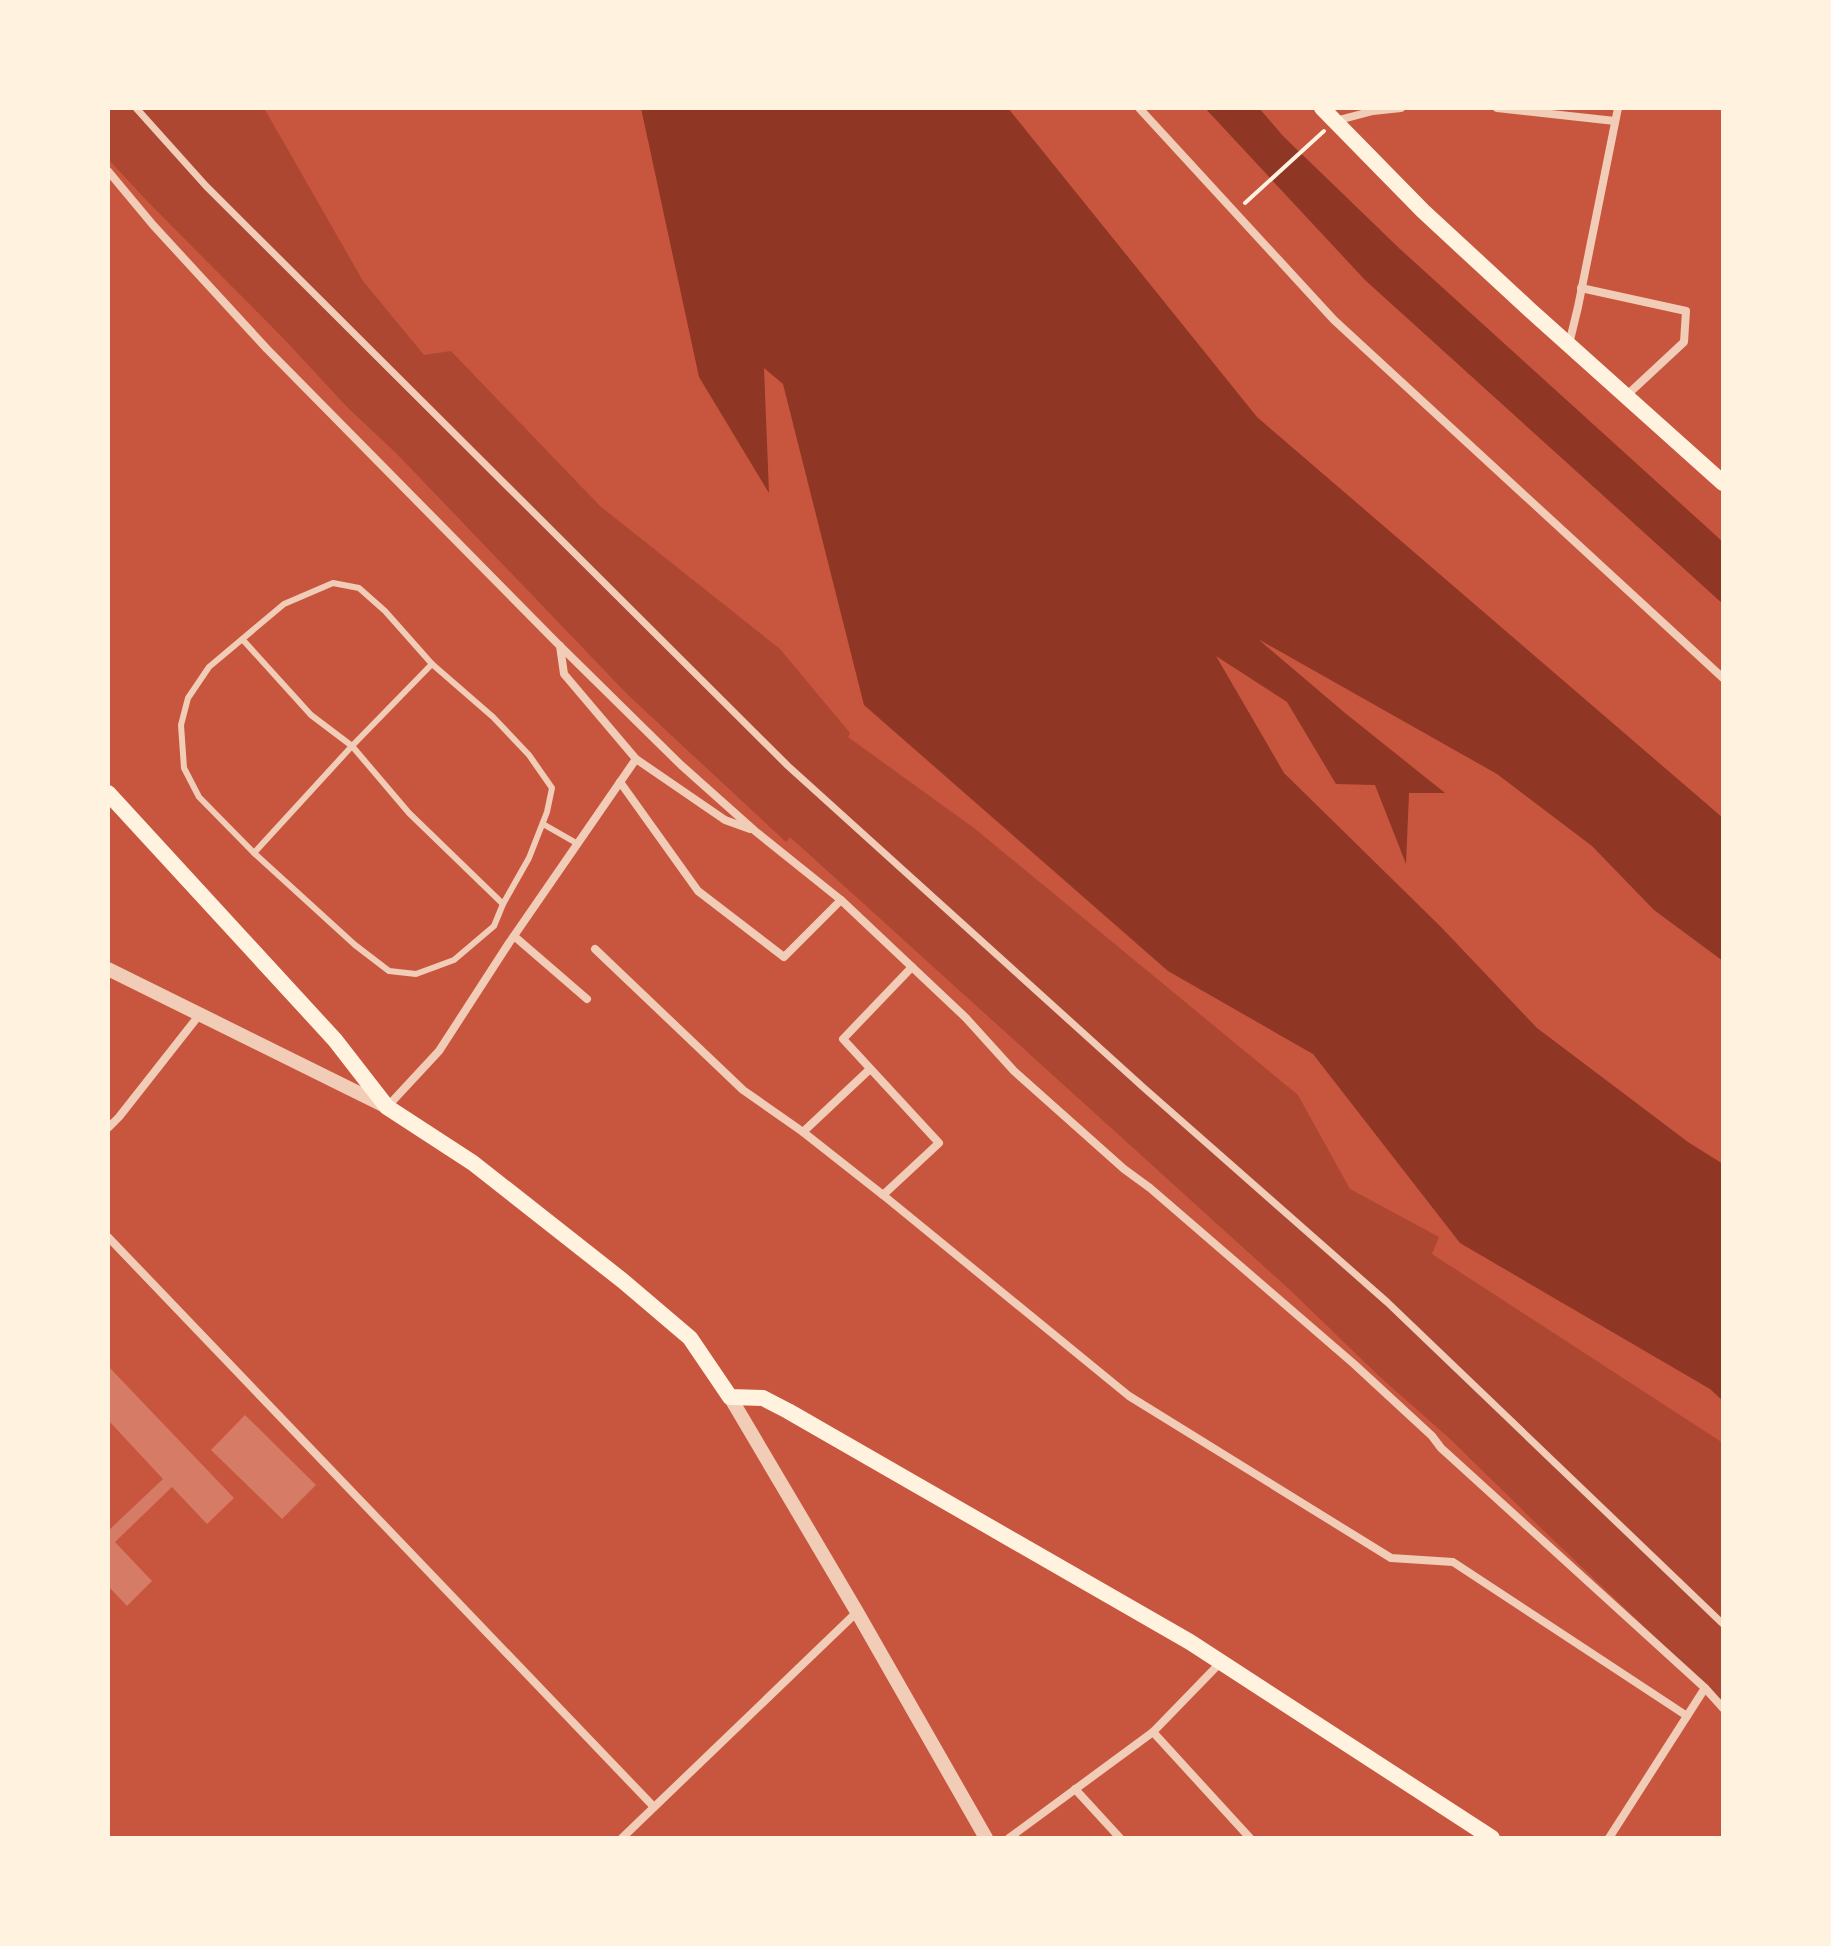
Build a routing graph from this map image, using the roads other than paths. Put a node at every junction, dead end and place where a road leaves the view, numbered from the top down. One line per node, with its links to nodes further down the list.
1 (136, 108): 42 (street)
2 (1139, 108): 17 (street)
3 (1322, 108): 7 (main road)
4 (1401, 108): 7 (street)
5 (1497, 108): 8 (street)
6 (1618, 108): 8 (street)
7 (1335, 121): 11 (main road)
8 (1615, 121): 10 (street)
9 (108, 171): 15 (street)
10 (1581, 288): 11 (street); 12 (street)
11 (1569, 344): 12 (main road)
12 (1626, 396): 13 (main road)
13 (1723, 483)
14 (243, 640): 16 (lane); 18 (lane); 25 (lane)
15 (560, 646): 19 (street); 23 (street)
16 (432, 664): 18 (lane); 22 (lane)
17 (1723, 678)
18 (352, 746): 25 (lane); 27 (lane)
19 (636, 759): 20 (street); 23 (street)
20 (620, 782): 24 (street); 26 (street)
21 (108, 793): 35 (main road)
22 (543, 824): 24 (lane); 27 (lane)
23 (755, 831): 26 (street)
24 (578, 844): 28 (street)
25 (254, 853): 27 (lane)
26 (841, 900): 30 (street)
27 (503, 904)
28 (514, 936): 32 (street); 35 (street)
29 (595, 949): 37 (street)
30 (912, 967): 34 (street); 44 (street)
31 (108, 969): 33 (street)
32 (587, 999)
33 (201, 1014): 35 (street); 36 (street)
34 (870, 1069): 37 (street); 38 (street)
35 (387, 1107): 40 (main road)
36 (108, 1128)
37 (803, 1132): 38 (street)
38 (883, 1195): 46 (street)
39 (108, 1237): 49 (street)
40 (730, 1397): 41 (street); 43 (main road)
41 (857, 1612): 49 (street); 51 (street)
42 (1723, 1624)
43 (1221, 1662): 47 (street); 55 (main road)
44 (1705, 1688): 45 (street); 46 (street)
45 (1723, 1708)
46 (1687, 1716): 56 (street)
47 (1153, 1732): 48 (street); 54 (street)
48 (1075, 1789): 52 (street); 53 (street)
49 (654, 1807): 50 (street)
50 (622, 1838)
51 (986, 1838)
52 (1009, 1838)
53 (1120, 1838)
54 (1250, 1838)
55 (1492, 1838)
56 (1609, 1838)

